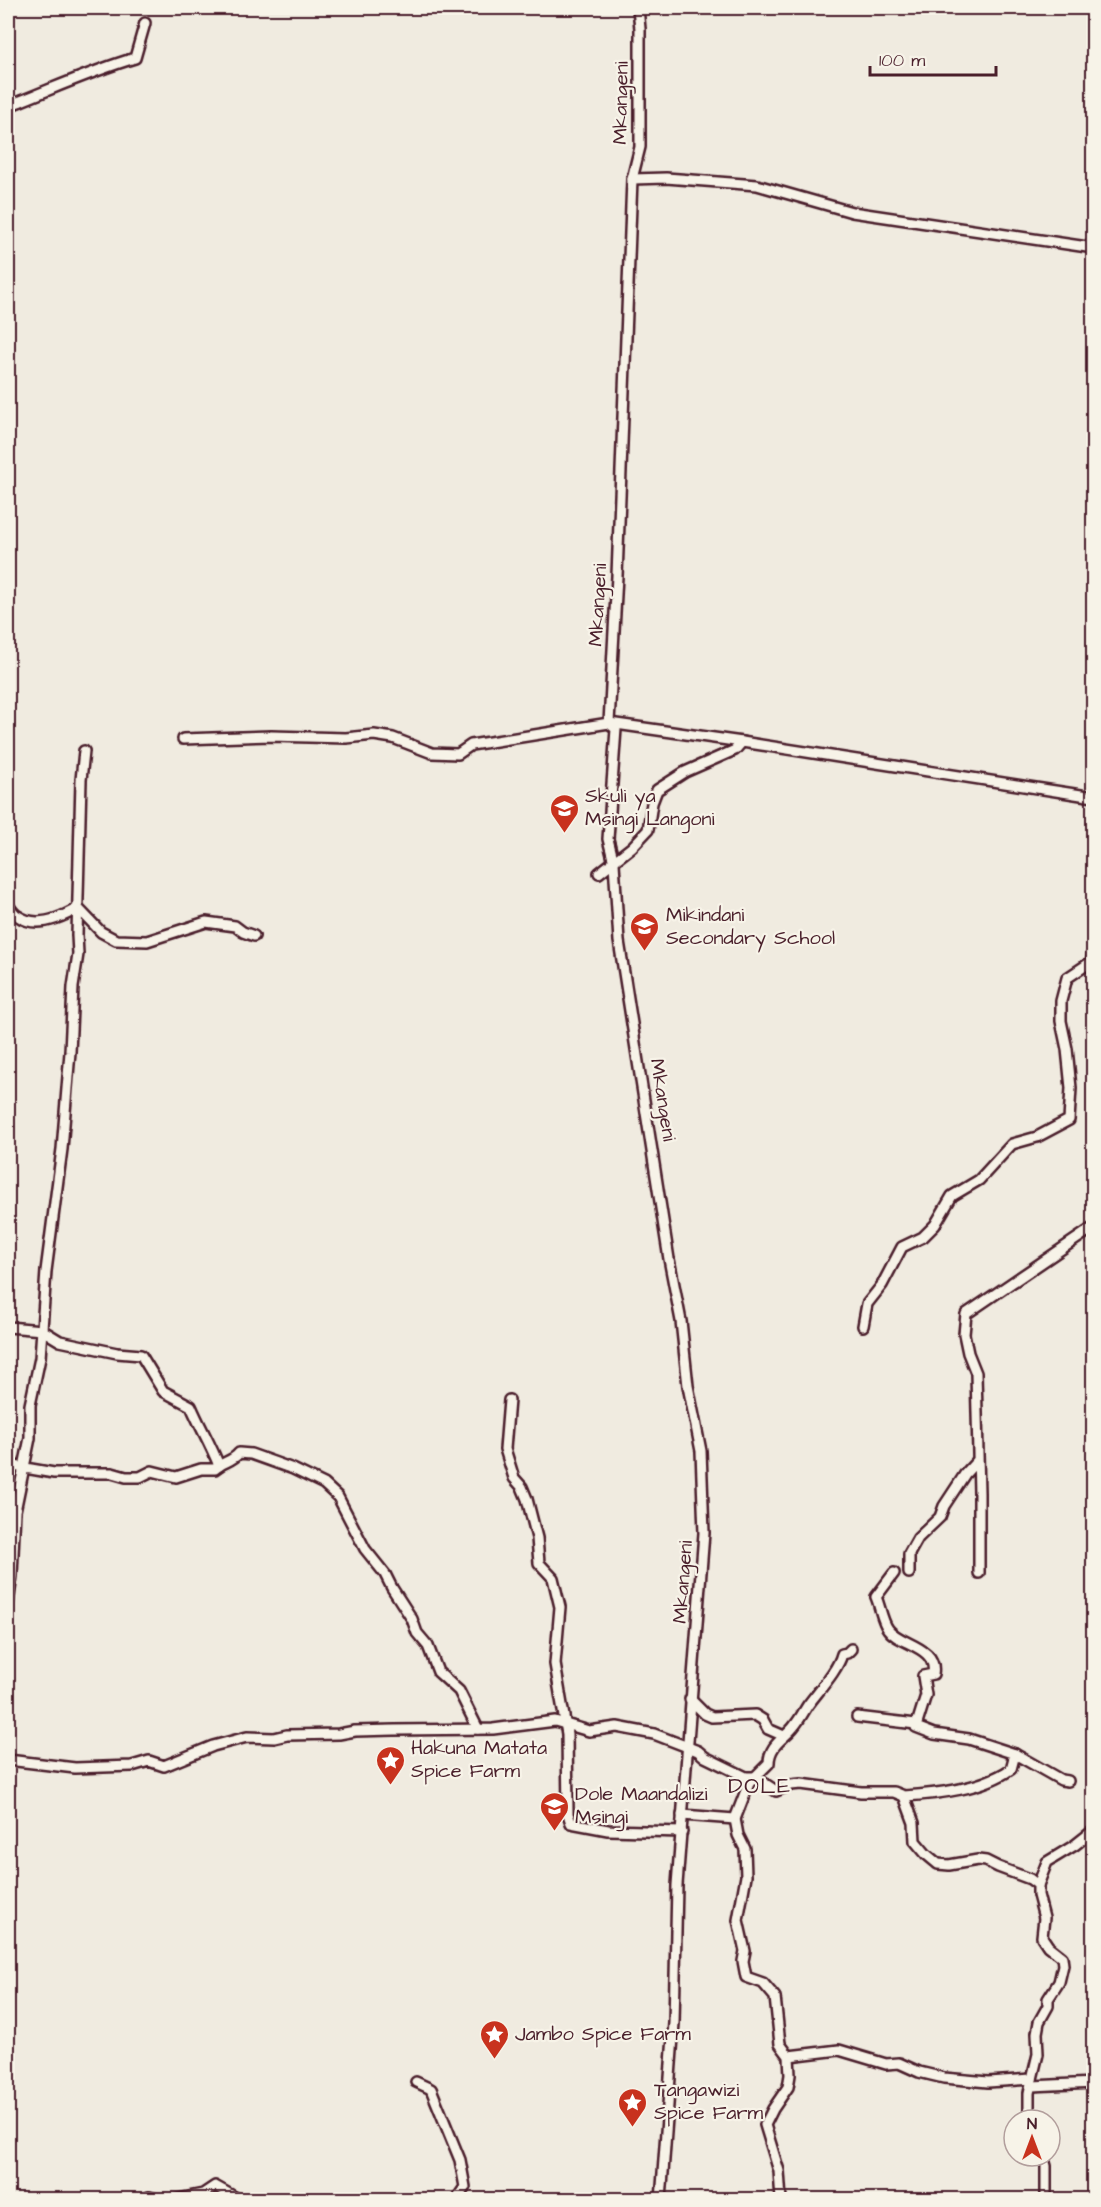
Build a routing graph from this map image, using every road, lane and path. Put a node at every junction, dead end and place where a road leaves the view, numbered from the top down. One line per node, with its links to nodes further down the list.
1 (638, 8): 4 (street, Mkangeni)
2 (145, 23): 3 (street)
3 (8, 106)
4 (632, 179): 5 (street); 6 (street, Mkangeni)
5 (1094, 248)
6 (609, 723): 7 (street); 8 (street); 11 (street, Mkangeni)
7 (183, 739)
8 (742, 742): 10 (street); 11 (street)
9 (84, 752): 14 (street)
10 (1094, 797)
11 (614, 863): 12 (street); 32 (street, Mkangeni)
12 (599, 873)
13 (8, 905): 14 (street)
14 (78, 908): 15 (street); 21 (street)
15 (254, 936)
16 (1094, 939): 17 (street)
17 (1093, 960): 19 (street)
18 (1094, 1227): 23 (street)
19 (863, 1326)
20 (8, 1327): 21 (street)
21 (42, 1330): 25 (street); 26 (street)
22 (509, 1400): 34 (street)
23 (977, 1461): 28 (street); 29 (street)
24 (8, 1465): 26 (street)
25 (219, 1466): 26 (street); 36 (street)
26 (24, 1467): 30 (street)
27 (894, 1573): 35 (street)
28 (909, 1573)
29 (979, 1573)
30 (8, 1604)
31 (851, 1649): 37 (street)
32 (690, 1699): 37 (street); 38 (street, Mkangeni)
33 (857, 1717): 35 (street)
34 (565, 1723): 36 (street); 38 (street); 47 (street)
35 (916, 1724): 39 (street)
36 (477, 1729): 40 (street)
37 (783, 1736): 41 (street)
38 (687, 1746): 41 (street); 44 (street, Mkangeni)
39 (1016, 1754): 42 (street); 43 (street)
40 (8, 1760)
41 (755, 1777): 43 (street); 45 (street)
42 (1068, 1781)
43 (904, 1796): 48 (street)
44 (682, 1815): 45 (street); 47 (street, Mkangeni)
45 (735, 1819): 49 (street)
46 (1094, 1830): 48 (street)
47 (682, 1832): 64 (street, Mkangeni)
48 (1038, 1885): 51 (street)
49 (789, 2056): 51 (street); 65 (street)
50 (416, 2082): 63 (street)
51 (1032, 2082): 52 (street); 53 (street)
52 (1094, 2083)
53 (1029, 2108)
54 (1046, 2168): 66 (street)
55 (50, 2199): 56 (street)
56 (56, 2199)
57 (143, 2199): 58 (street)
58 (159, 2199)
59 (173, 2199): 60 (street)
60 (240, 2199)
61 (390, 2199): 62 (street)
62 (400, 2199)
63 (456, 2199)
64 (661, 2199)
65 (781, 2199)
66 (1046, 2199)

